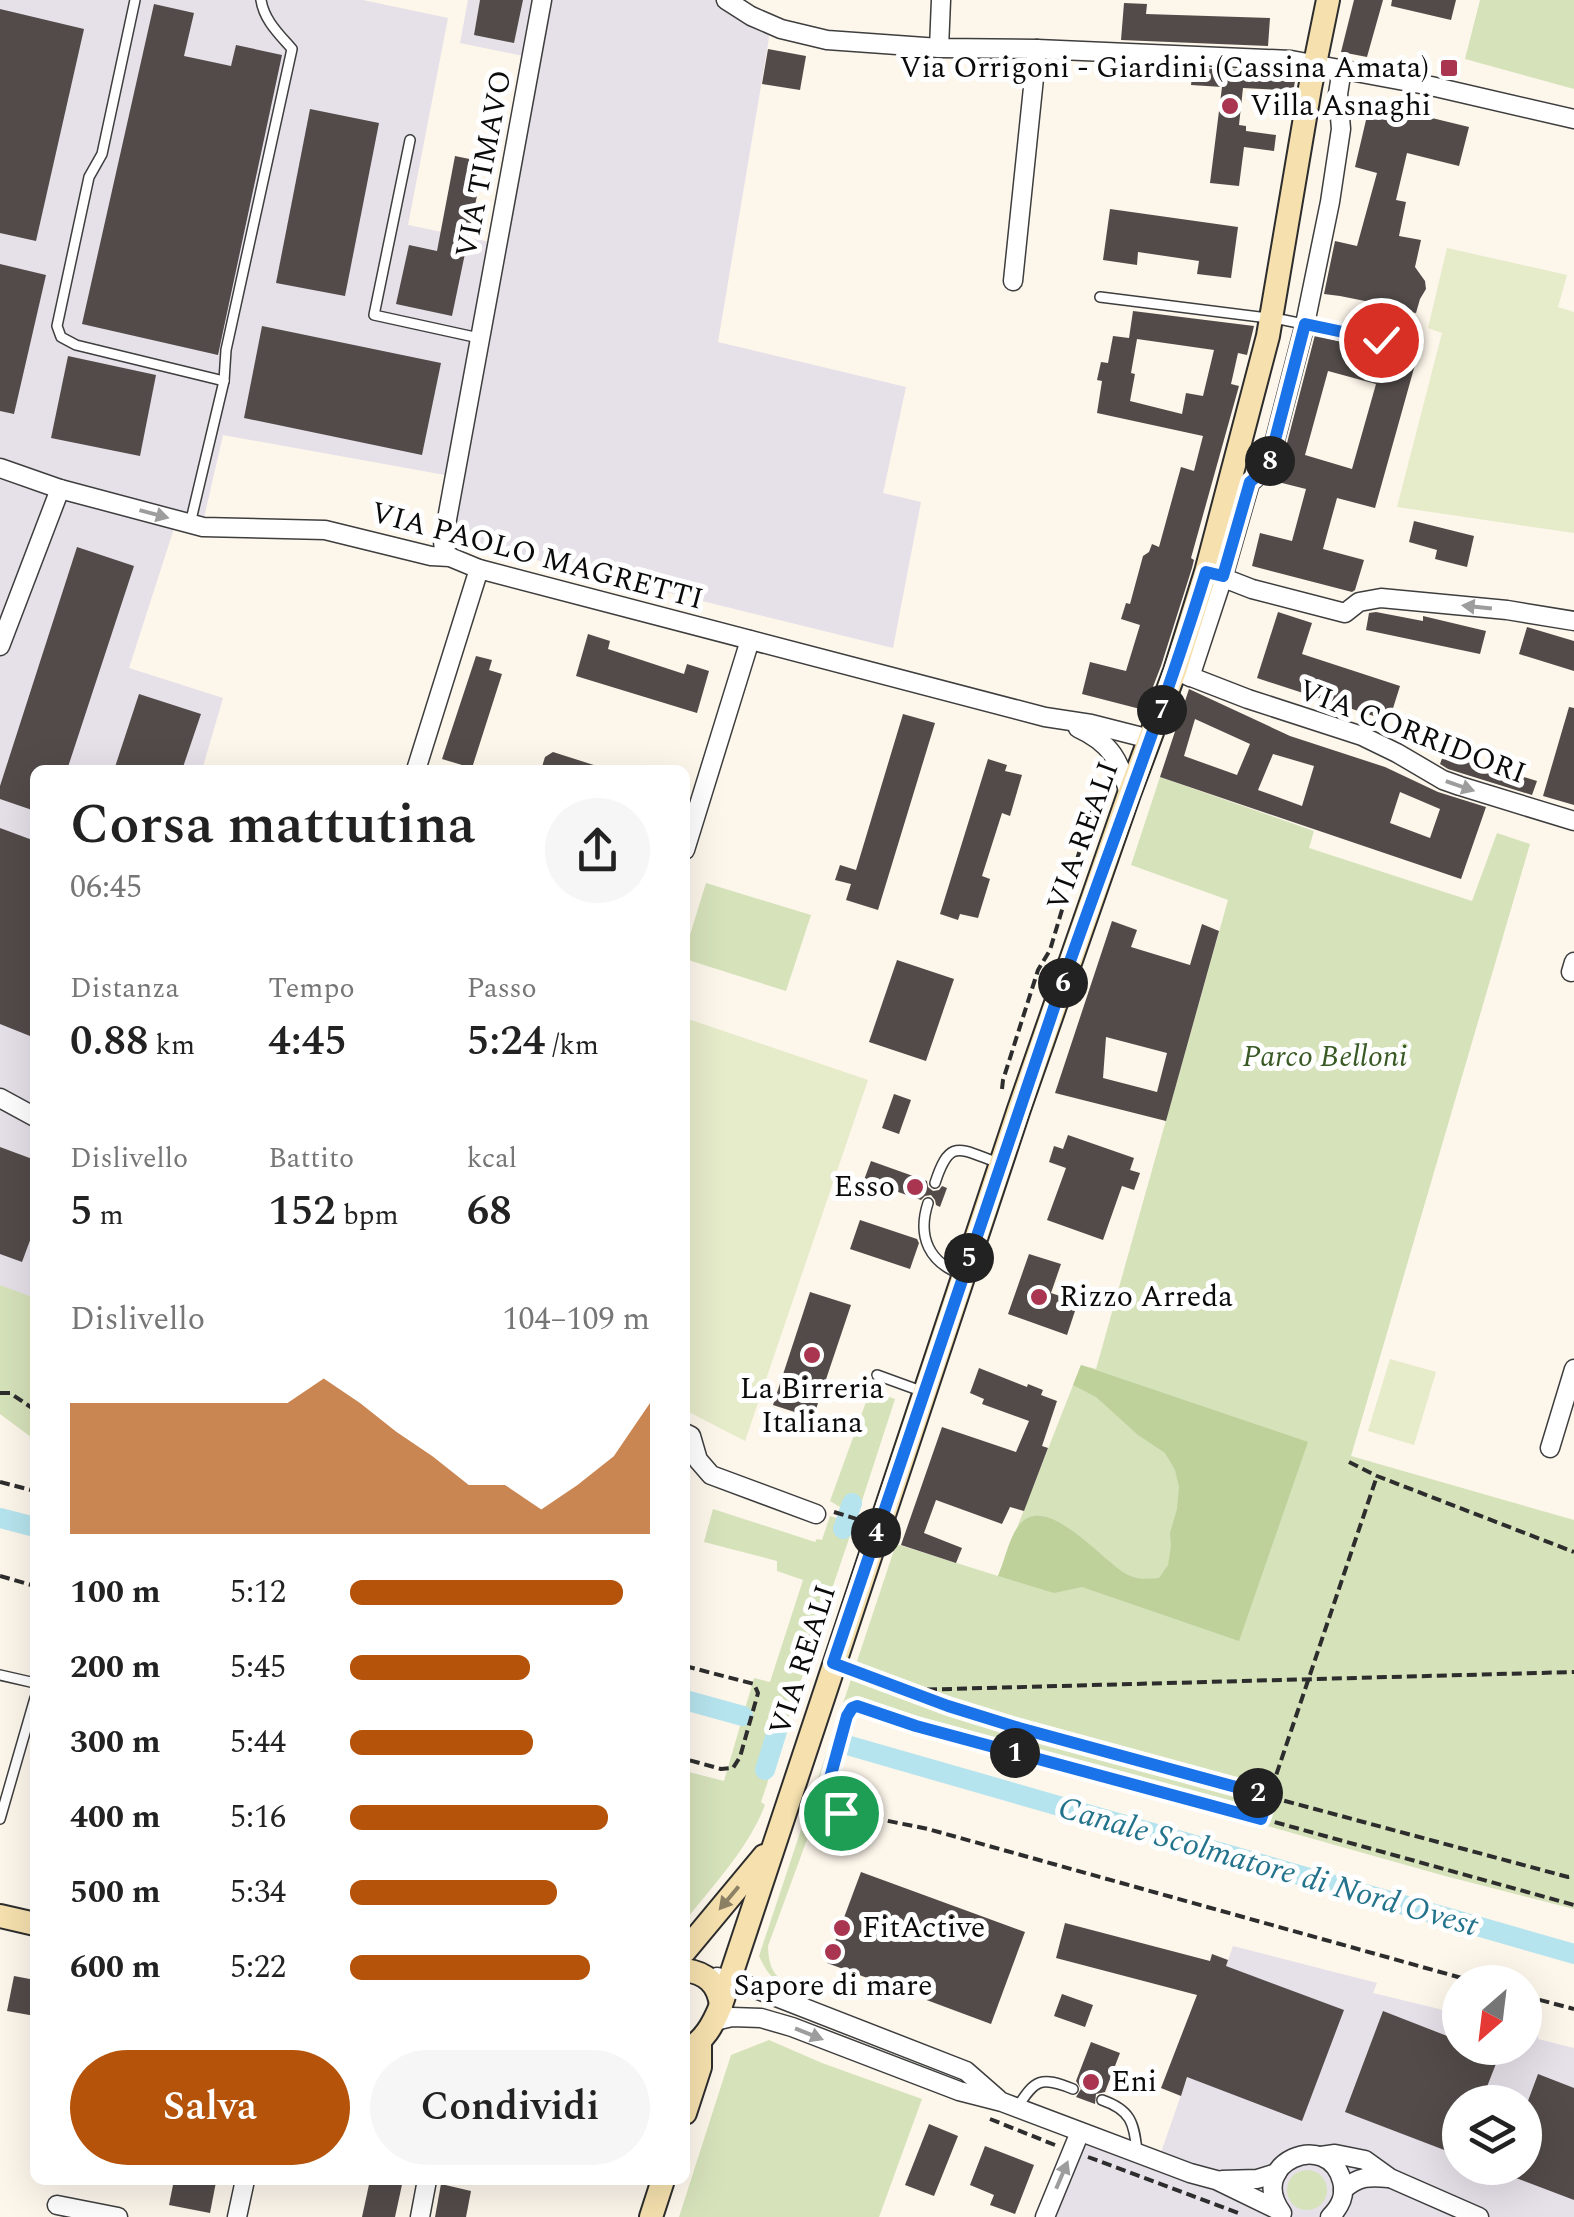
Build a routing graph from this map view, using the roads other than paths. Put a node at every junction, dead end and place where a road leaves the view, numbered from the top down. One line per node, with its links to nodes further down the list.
1 (135, 0): 20 (lane)
2 (260, 0): 20 (lane)
3 (542, 0): 18 (street, VIA TIMAVO)
4 (726, 0): 7 (street)
5 (941, 0): 8 (street)
6 (1328, 0): 10 (main road, VIA REALI)
7 (752, 8): 8 (street)
8 (940, 48): 9 (street)
9 (1036, 49): 10 (street); 14 (street)
10 (1314, 64): 11 (street); 16 (main road, VIA REALI)
11 (1342, 70): 12 (street); 17 (street)
12 (1574, 120)
13 (410, 140): 18 (lane)
14 (1014, 282)
15 (1100, 297): 16 (lane)
16 (1272, 318): 17 (lane); 26 (main road, VIA REALI)
17 (1305, 324): 19 (lane); 26 (street)
18 (480, 338): 24 (street, VIA TIMAVO)
19 (1381, 340)
20 (224, 381): 23 (lane)
21 (0, 468): 22 (street, VIA PAOLO MAGRETTI)
22 (60, 489): 23 (street, VIA PAOLO MAGRETTI, one-way to 23); 29 (street)
23 (190, 524): 24 (street, VIA PAOLO MAGRETTI)
24 (450, 557): 25 (street, VIA PAOLO MAGRETTI)
25 (479, 569): 28 (street, VIA PAOLO MAGRETTI); 33 (street)
26 (1214, 574): 27 (street, one-way to 26); 30 (main road, VIA REALI)
27 (1574, 621)
28 (750, 640): 31 (street, VIA PAOLO MAGRETTI); 36 (street)
29 (0, 646)
30 (1183, 674): 32 (main road, VIA REALI); 35 (street, VIA CORRIDORI, one-way to 35)
31 (1059, 720): 32 (street, VIA PAOLO MAGRETTI); 34 (street, VIA PAOLO MAGRETTI)
32 (1150, 739): 34 (main road, VIA REALI)
33 (418, 765)
34 (1129, 794): 39 (main road, VIA REALI)
35 (1574, 820)
36 (690, 834)
37 (0, 1098): 38 (street)
38 (30, 1114)
39 (1001, 1164): 40 (lane); 42 (main road, VIA REALI)
40 (935, 1183)
41 (928, 1202): 42 (lane)
42 (964, 1276): 45 (main road, VIA REALI)
43 (1574, 1369): 47 (street)
44 (877, 1375): 45 (lane)
45 (924, 1392): 54 (main road, VIA REALI)
46 (690, 1436): 48 (street)
47 (1550, 1448)
48 (816, 1514)
49 (0, 1675): 50 (lane)
50 (30, 1682)
51 (30, 1715): 52 (lane)
52 (2, 1807): 53 (lane)
53 (0, 1819)
54 (772, 1846): 57 (main road, VIA REALI, one-way to 57); 59 (main road, VIA REALI)
55 (2, 1924): 56 (main road)
56 (30, 1924)
57 (690, 1945)
58 (693, 1971): 59 (street); 60 (main road)
59 (735, 1976): 60 (main road, VIA REALI); 65 (street)
60 (718, 2013): 61 (main road, VIA REALI); 65 (street, one-way to 65)
61 (693, 2047): 63 (main road)
62 (1073, 2089): 65 (lane)
63 (690, 2093)
64 (1102, 2100): 67 (lane)
65 (1010, 2105): 66 (street)
66 (1080, 2132): 67 (street); 82 (street, one-way to 66)
67 (1138, 2154): 71 (street)
68 (1321, 2156): 69 (street); 70 (street); 75 (street)
69 (1276, 2173): 71 (street); 77 (street)
70 (1390, 2178): 75 (street); 85 (street)
71 (1216, 2180): 77 (street)
72 (244, 2185): 79 (street)
73 (426, 2185): 80 (street)
74 (661, 2185): 81 (main road)
75 (1343, 2193): 83 (street); 84 (street)
76 (57, 2205): 78 (street)
77 (1283, 2214)
78 (118, 2217)
79 (237, 2217)
80 (420, 2217)
81 (651, 2217)
82 (1044, 2217)
83 (1330, 2217)
84 (1354, 2217)
85 (1479, 2217)

